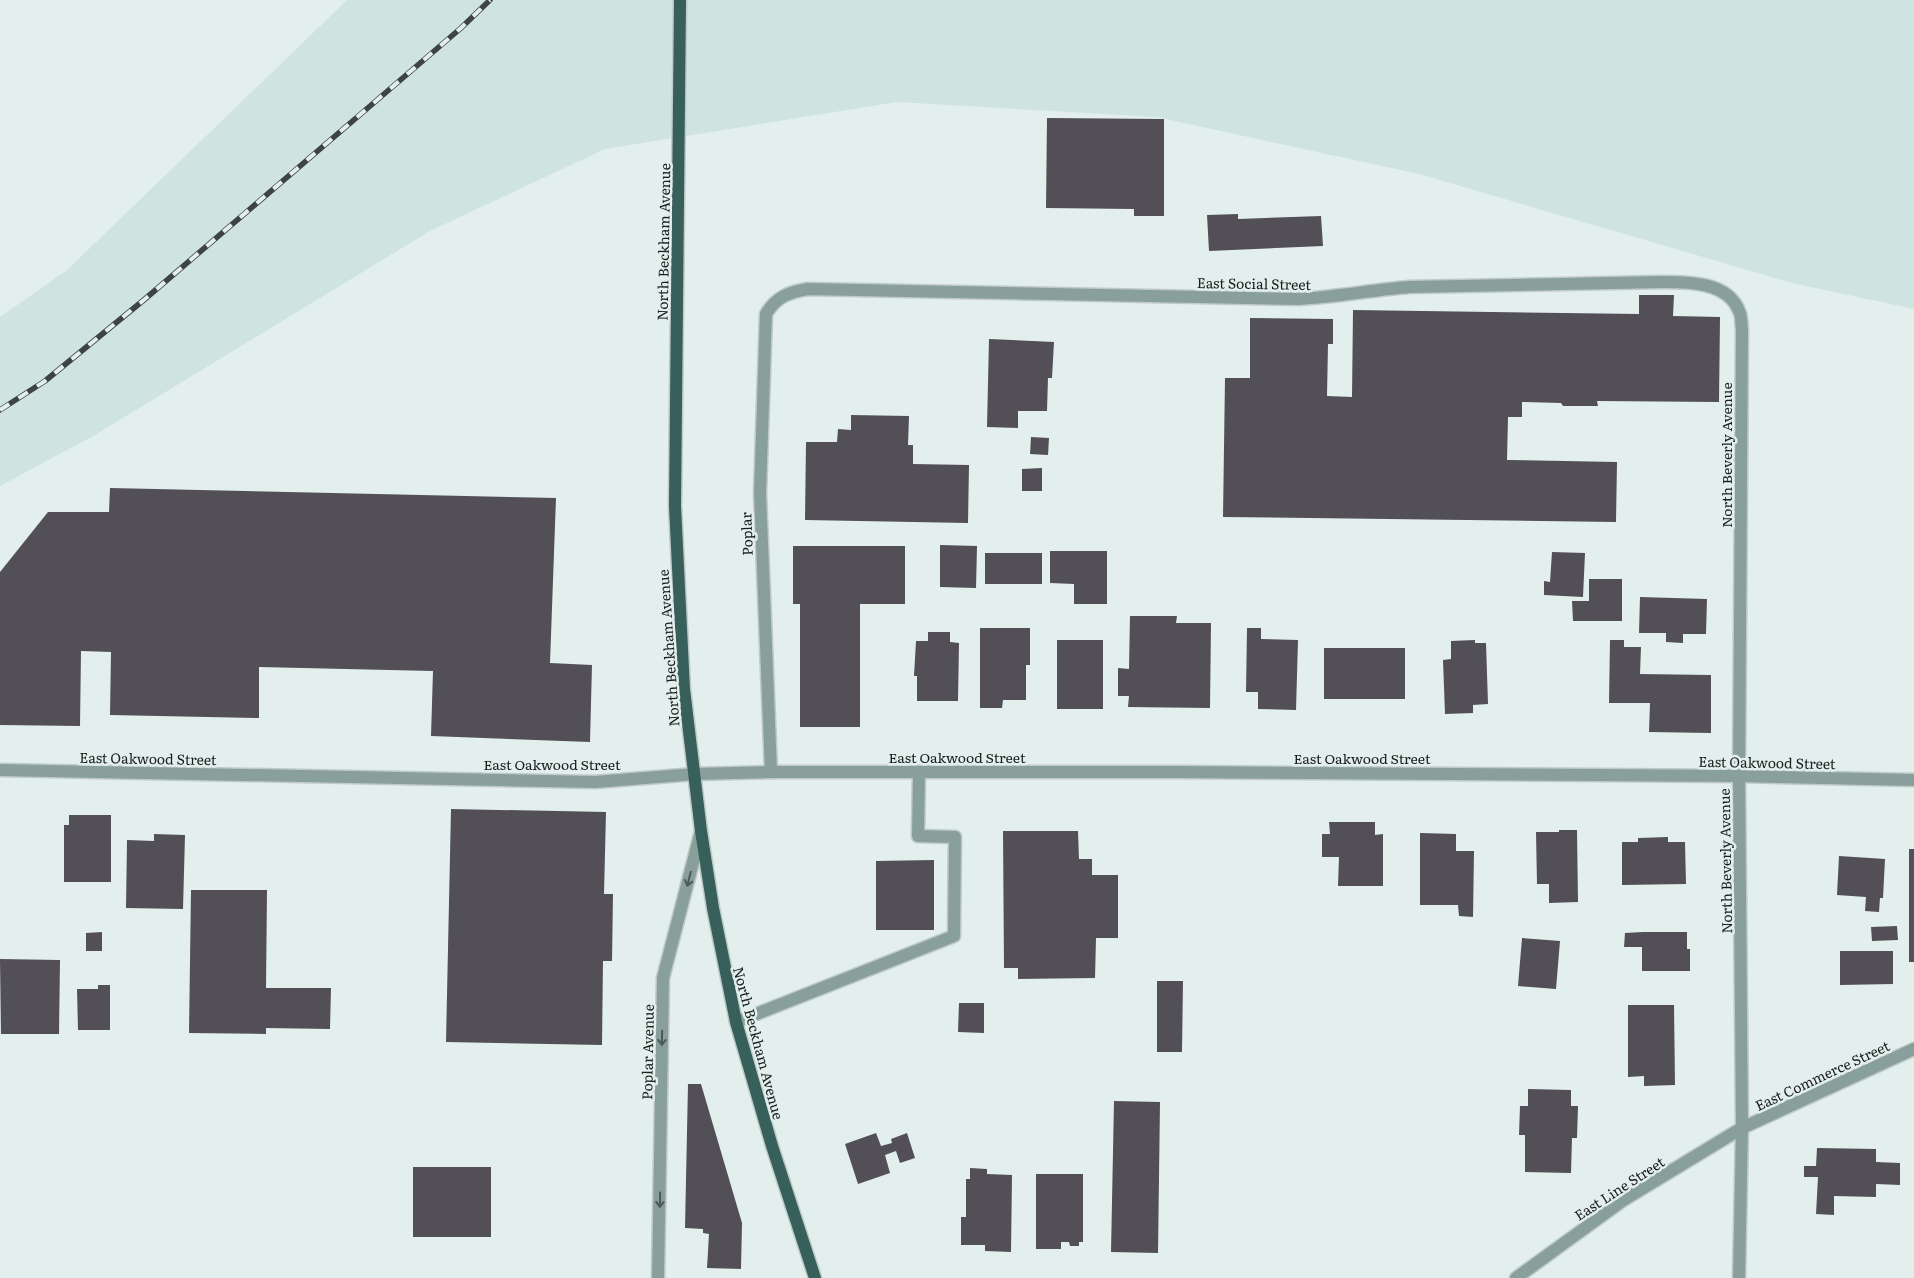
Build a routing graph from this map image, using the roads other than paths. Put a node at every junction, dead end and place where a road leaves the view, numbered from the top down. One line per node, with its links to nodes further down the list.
1 (680, 0): 7 (main road, North Beckham Avenue)
2 (1730, 296): 3 (street, East Social Street); 8 (street, North Beverly Avenue)
3 (777, 299): 5 (street, Poplar)
4 (0, 770): 7 (street, East Oakwood Street)
5 (770, 772): 6 (street, East Oakwood Street); 7 (street, East Oakwood Street)
6 (919, 772): 8 (street, East Oakwood Street); 11 (street)
7 (695, 774): 10 (main road, North Beckham Avenue)
8 (1739, 776): 9 (street, East Oakwood Street); 13 (street, North Beverly Avenue)
9 (1914, 780)
10 (701, 831): 11 (main road, North Beckham Avenue); 14 (street, Poplar Avenue, one-way to 14)
11 (736, 1022): 15 (main road, North Beckham Avenue)
12 (1914, 1049): 13 (street, East Commerce Street)
13 (1742, 1128): 16 (street, East Line Street); 17 (street, North Beverly Avenue)
14 (658, 1278)
15 (816, 1278)
16 (1516, 1278)
17 (1739, 1278)

